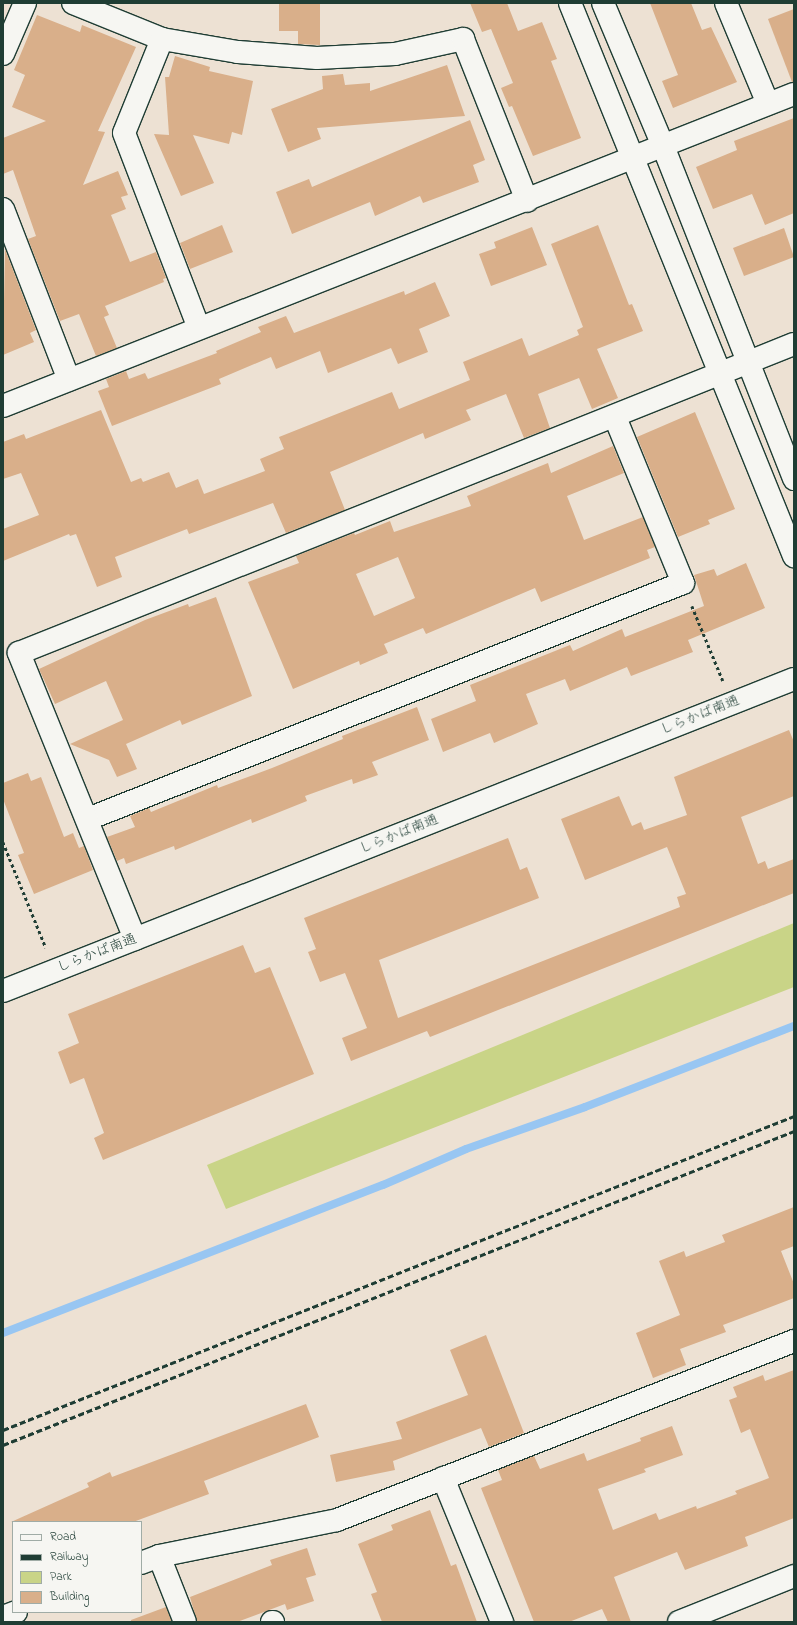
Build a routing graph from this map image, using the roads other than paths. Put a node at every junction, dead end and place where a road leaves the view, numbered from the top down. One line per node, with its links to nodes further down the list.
1 (25, 3): 7 (street)
2 (73, 3): 6 (street)
3 (570, 3): 11 (street)
4 (603, 3): 10 (street)
5 (726, 3): 9 (street)
6 (162, 39): 12 (street); 14 (street)
7 (3, 54)
8 (794, 94): 9 (street)
9 (768, 104): 10 (street)
10 (663, 146): 11 (street); 16 (street)
11 (633, 158): 12 (street); 17 (street)
12 (527, 201): 14 (street)
13 (3, 208): 18 (street)
14 (199, 328): 18 (street)
15 (794, 344): 16 (street)
16 (749, 362): 17 (street); 21 (street)
17 (720, 373): 20 (street); 22 (street)
18 (69, 380): 19 (street)
19 (3, 406)
20 (615, 417): 24 (street); 24 (street)
21 (794, 478)
22 (794, 556)
23 (794, 679): 25 (street, しらかば南通)
24 (88, 819): 25 (street)
25 (135, 939): 26 (street, しらかば南通)
26 (3, 991)
27 (794, 1341): 28 (street)
28 (443, 1478): 29 (street); 34 (street)
29 (150, 1560): 33 (street)
30 (794, 1576): 35 (street)
31 (13, 1613): 32 (street)
32 (3, 1617)
33 (185, 1622)
34 (502, 1622)
35 (678, 1622)

